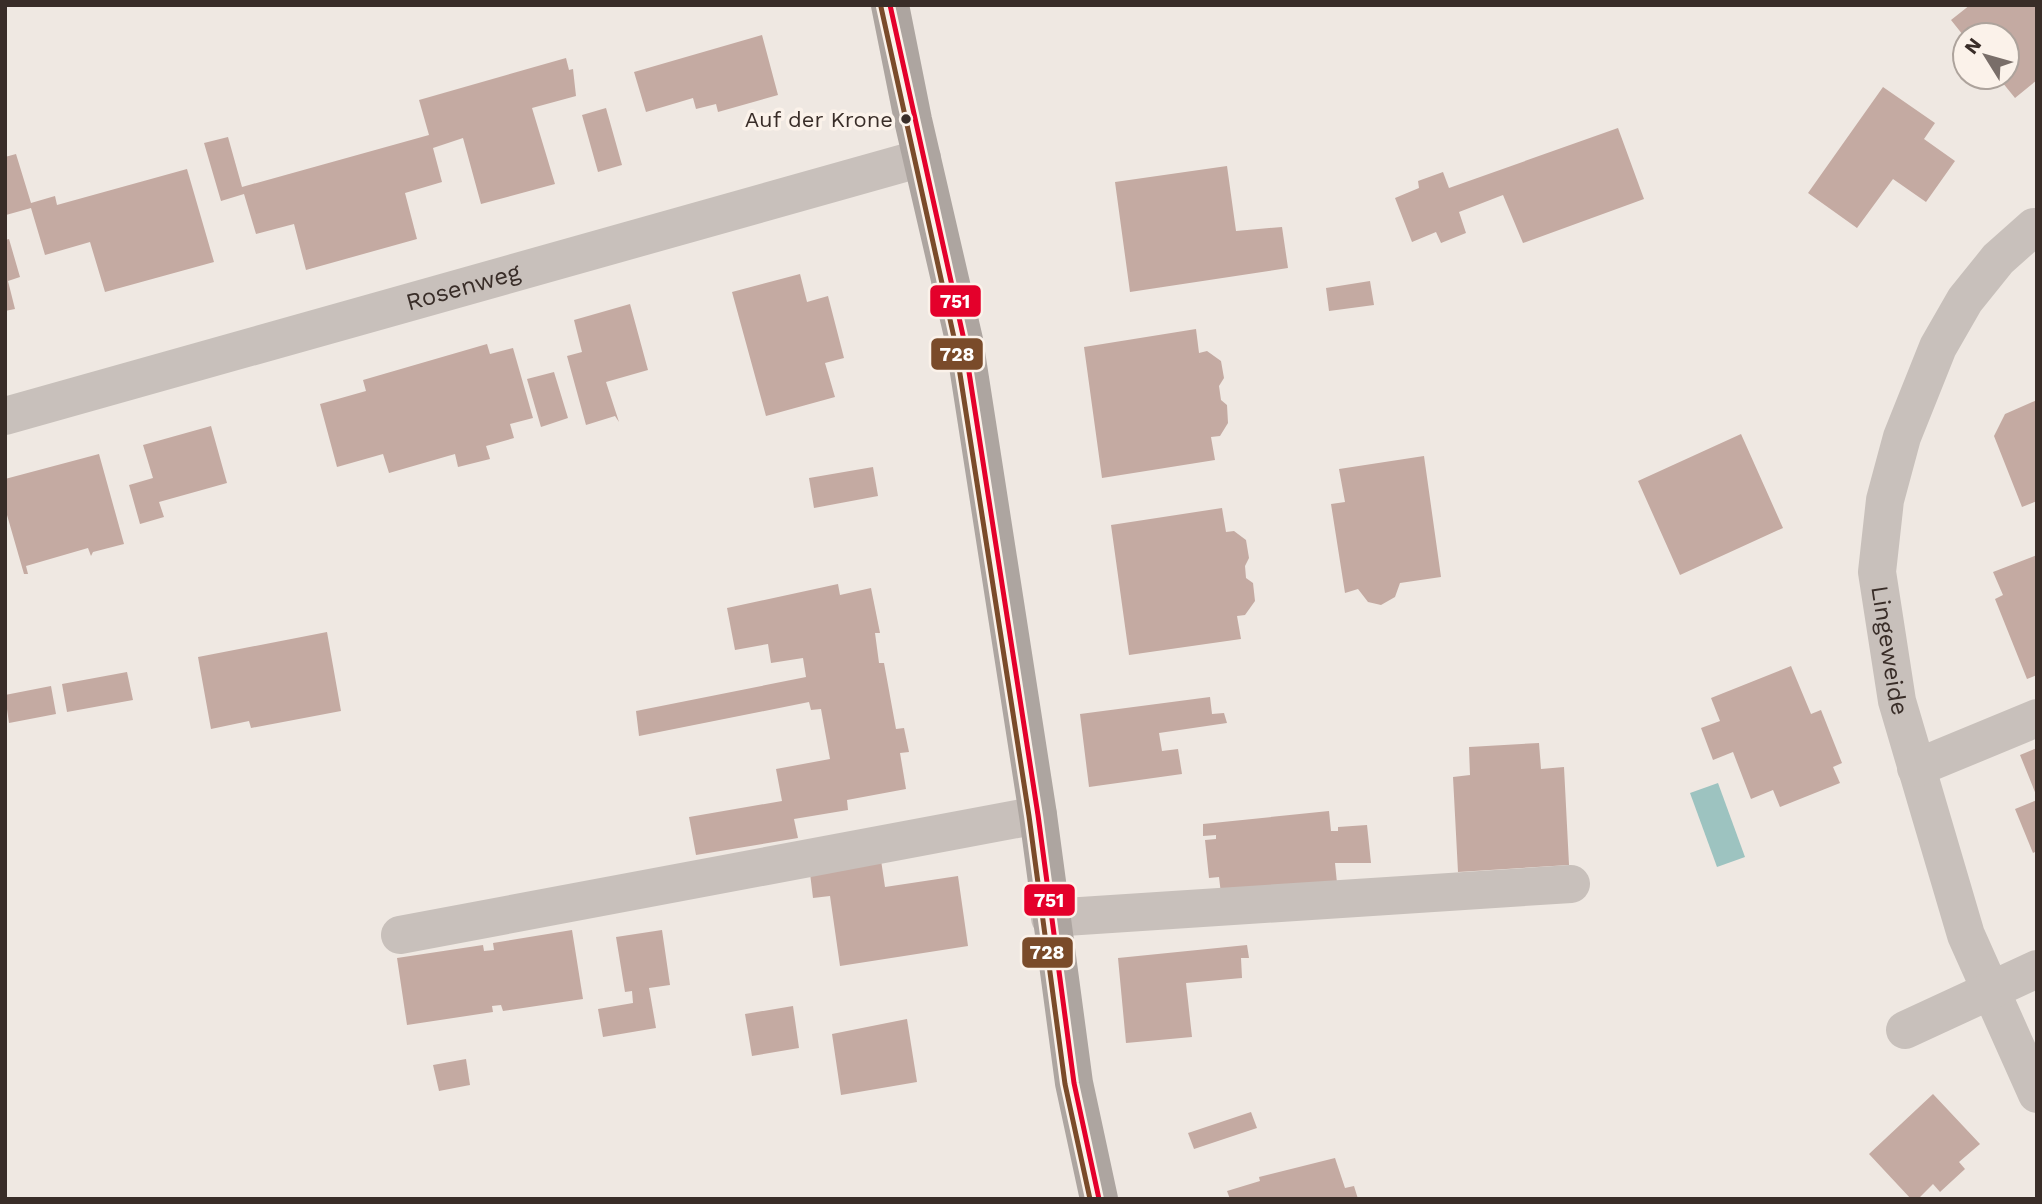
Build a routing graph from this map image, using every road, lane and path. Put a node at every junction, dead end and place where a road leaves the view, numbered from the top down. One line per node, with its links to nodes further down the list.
1 (890, 5): 2 (main road)
2 (922, 158): 4 (street, Rosenweg); 7 (main road)
3 (2035, 227): 6 (street, Lingeweide)
4 (5, 416)
5 (2037, 718): 6 (street)
6 (1916, 768): 12 (street, Lingeweide)
7 (1038, 815): 9 (main road); 10 (street)
8 (1571, 884): 9 (street)
9 (1050, 918): 15 (main road)
10 (400, 935)
11 (2037, 969): 12 (street)
12 (1990, 989): 13 (street); 14 (street, Lingeweide)
13 (1905, 1030)
14 (2037, 1094)
15 (1100, 1199)

